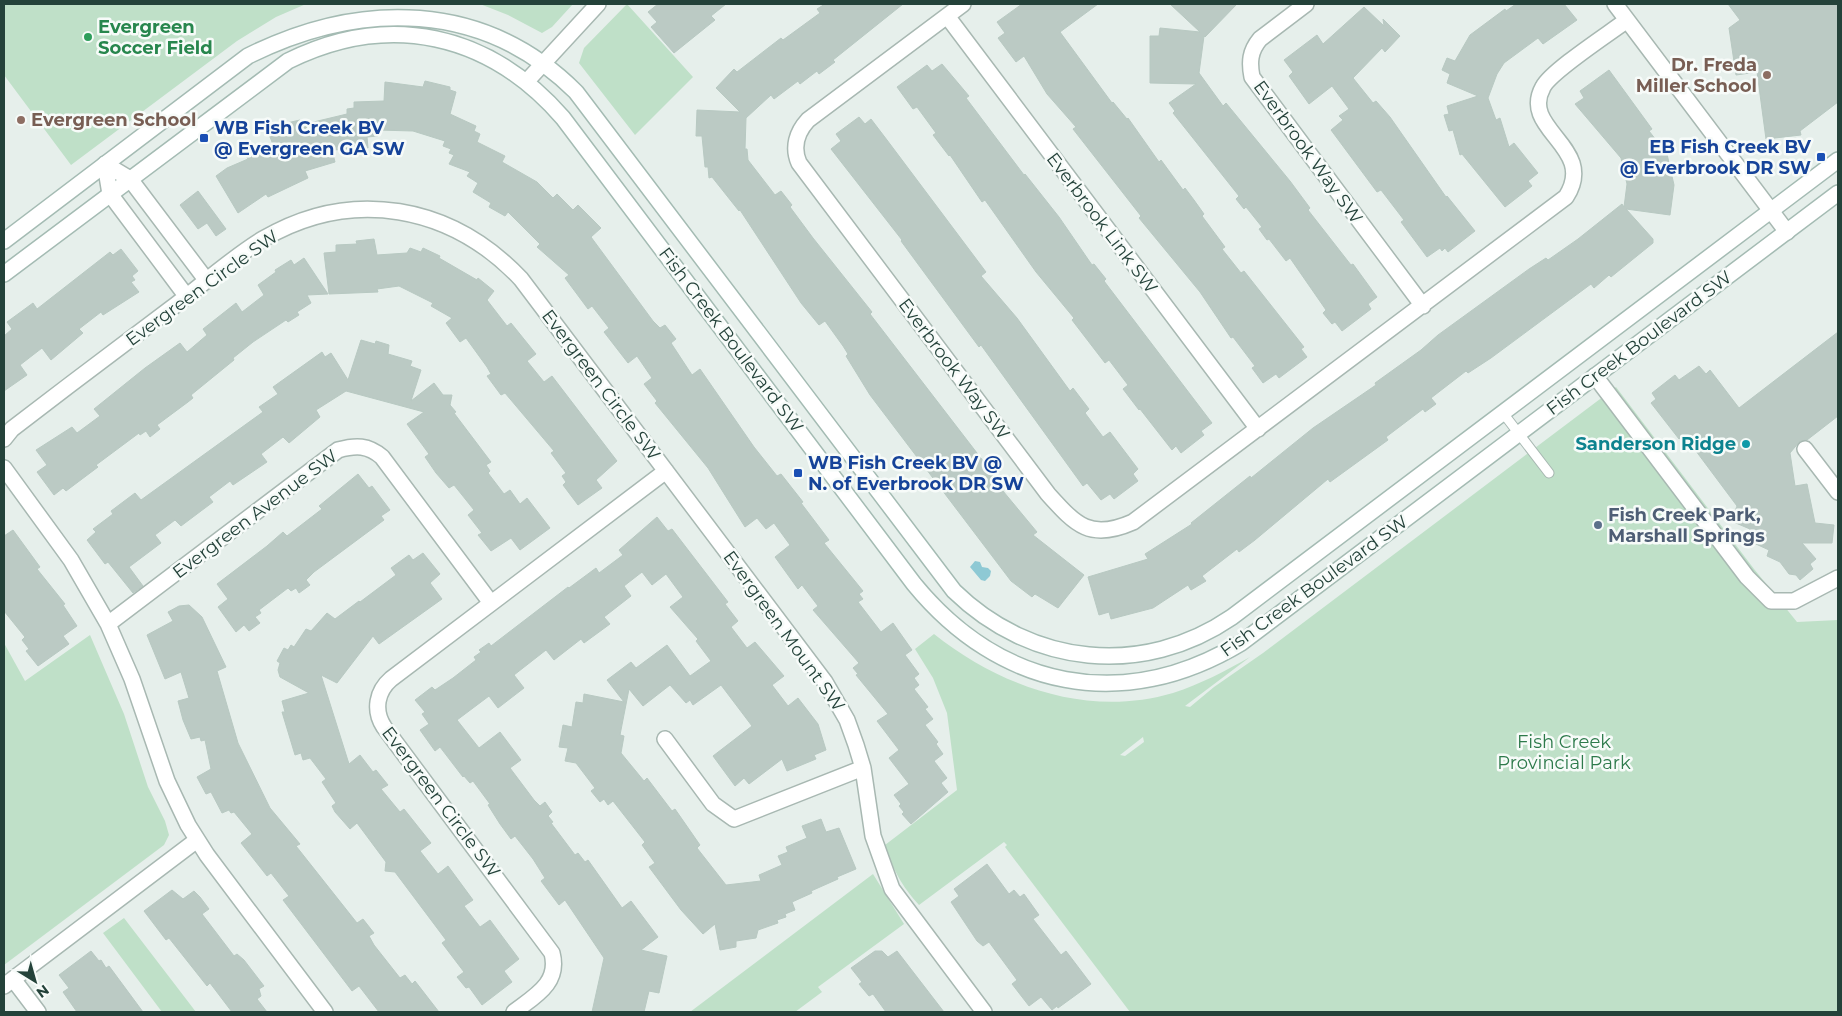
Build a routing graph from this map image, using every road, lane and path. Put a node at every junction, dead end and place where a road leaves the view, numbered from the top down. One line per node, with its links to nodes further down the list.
1 (598, 4): 7 (street)
2 (963, 4): 5 (street, Everbrook Way SW)
3 (1306, 4): 20 (street, Everbrook Way SW)
4 (1615, 4): 6 (street)
5 (947, 16): 23 (street, Everbrook Link SW); 23 (street, Everbrook Way SW)
6 (1627, 20): 14 (street); 20 (street, Everbrook Way SW)
7 (545, 61): 8 (street); 10 (street, Fish Creek Boulevard SW); 22 (street, Fish Creek Boulevard SW)
8 (527, 81): 11 (street, Fish Creek Boulevard SW); 24 (street, Fish Creek Boulevard SW)
9 (1838, 160): 14 (street, Fish Creek Boulevard SW)
10 (105, 164): 11 (street); 13 (street); 16 (street, Fish Creek Boulevard SW)
11 (130, 179): 13 (street, Fish Creek Boulevard SW); 18 (street)
12 (1838, 193): 15 (street, Fish Creek Boulevard SW)
13 (110, 194): 17 (street, Fish Creek Boulevard SW); 19 (street)
14 (1771, 211): 15 (street); 22 (street, Fish Creek Boulevard SW)
15 (1787, 232): 21 (street, Fish Creek Boulevard SW)
16 (4, 241)
17 (4, 274)
18 (207, 281): 19 (street, Evergreen Circle SW); 28 (street, Evergreen Circle SW)
19 (187, 296): 25 (street, Evergreen Circle SW)
20 (1423, 306): 23 (street, Everbrook Way SW)
21 (1595, 376): 24 (street, Fish Creek Boulevard SW); 31 (street)
22 (1503, 413): 24 (lane)
23 (1258, 429)
24 (1519, 433): 29 (lane)
25 (4, 439)
26 (1805, 449): 30 (street)
27 (4, 468): 33 (street)
28 (666, 471): 32 (street, Evergreen Circle SW); 35 (street, Evergreen Mount SW)
29 (1549, 473)
30 (1838, 492)
31 (1838, 578)
32 (491, 603): 33 (street, Evergreen Avenue SW); 40 (street, Evergreen Circle SW)
33 (108, 624): 36 (street)
34 (665, 739): 35 (street)
35 (863, 768): 41 (street, Evergreen Mount SW)
36 (197, 840): 37 (street); 39 (street)
37 (8, 982): 38 (street)
38 (38, 1012)
39 (325, 1012)
40 (514, 1012)
41 (984, 1012)

